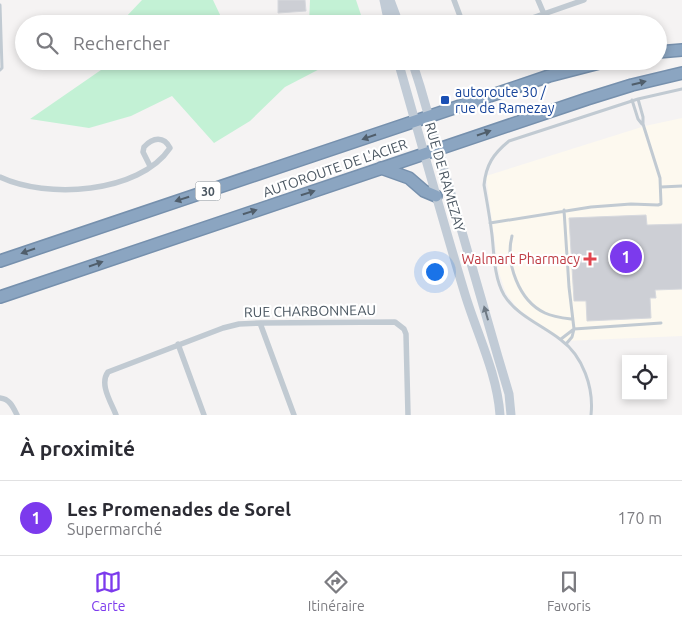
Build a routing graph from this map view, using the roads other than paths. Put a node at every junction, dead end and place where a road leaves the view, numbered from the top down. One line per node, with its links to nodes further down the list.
1 (384, 0): 8 (street)
2 (390, 0): 9 (street)
3 (454, 0): 10 (street)
4 (538, 0): 7 (street)
5 (584, 0): 7 (street)
6 (0, 5): 14 (lane)
7 (544, 14): 11 (street)
8 (387, 15)
9 (395, 15)
10 (460, 15)
11 (541, 15)
12 (682, 50): 13 (highway)
13 (667, 51)
14 (0, 70)
15 (401, 70): 23 (street, RUE DE RAMEZAY)
16 (415, 70): 22 (street, RUE DE RAMEZAY)
17 (572, 70): 22 (highway, AUTOROUTE DE L'ACIER / 30)
18 (682, 74): 25 (highway, AUTOROUTE DE L'ACIER, one-way to 18)
19 (682, 89): 20 (lane)
20 (638, 98): 21 (lane); 24 (lane)
21 (632, 100): 24 (lane); 34 (lane)
22 (429, 117): 23 (highway, AUTOROUTE DE L'ACIER / 30); 25 (street, RUE DE RAMEZAY)
23 (416, 121): 26 (street, RUE DE RAMEZAY); 36 (highway, AUTOROUTE DE L'ACIER / 30, one-way to 36)
24 (643, 124): 31 (lane)
25 (438, 149): 26 (highway, AUTOROUTE DE L'ACIER); 52 (street, RUE DE RAMEZAY, one-way to 25)
26 (424, 154): 28 (highway, AUTOROUTE DE L'ACIER); 32 (street, RUE DE RAMEZAY)
27 (150, 166): 27 (street); 29 (street)
28 (381, 168): 32 (highway); 37 (highway, AUTOROUTE DE L'ACIER, one-way to 28)
29 (0, 177)
30 (682, 186): 31 (lane)
31 (661, 187): 33 (lane)
32 (436, 196): 51 (street, RUE DE RAMEZAY)
33 (564, 210): 34 (lane); 38 (lane)
34 (490, 224): 42 (lane)
35 (512, 236): 38 (lane)
36 (0, 261)
37 (0, 296)
38 (572, 320): 41 (lane)
39 (260, 323): 43 (street, RUE CHARBONNEAU); 49 (street); 50 (street, RUE CHARBONNEAU)
40 (661, 323): 41 (lane)
41 (574, 329): 42 (lane); 44 (lane)
42 (560, 339): 44 (lane)
43 (178, 344): 47 (street, RUE CHARBONNEAU); 48 (street)
44 (566, 344): 53 (lane)
45 (0, 398): 46 (street)
46 (17, 415)
47 (116, 415)
48 (204, 415)
49 (294, 415)
50 (408, 415)
51 (500, 415)
52 (511, 415)
53 (591, 415)

